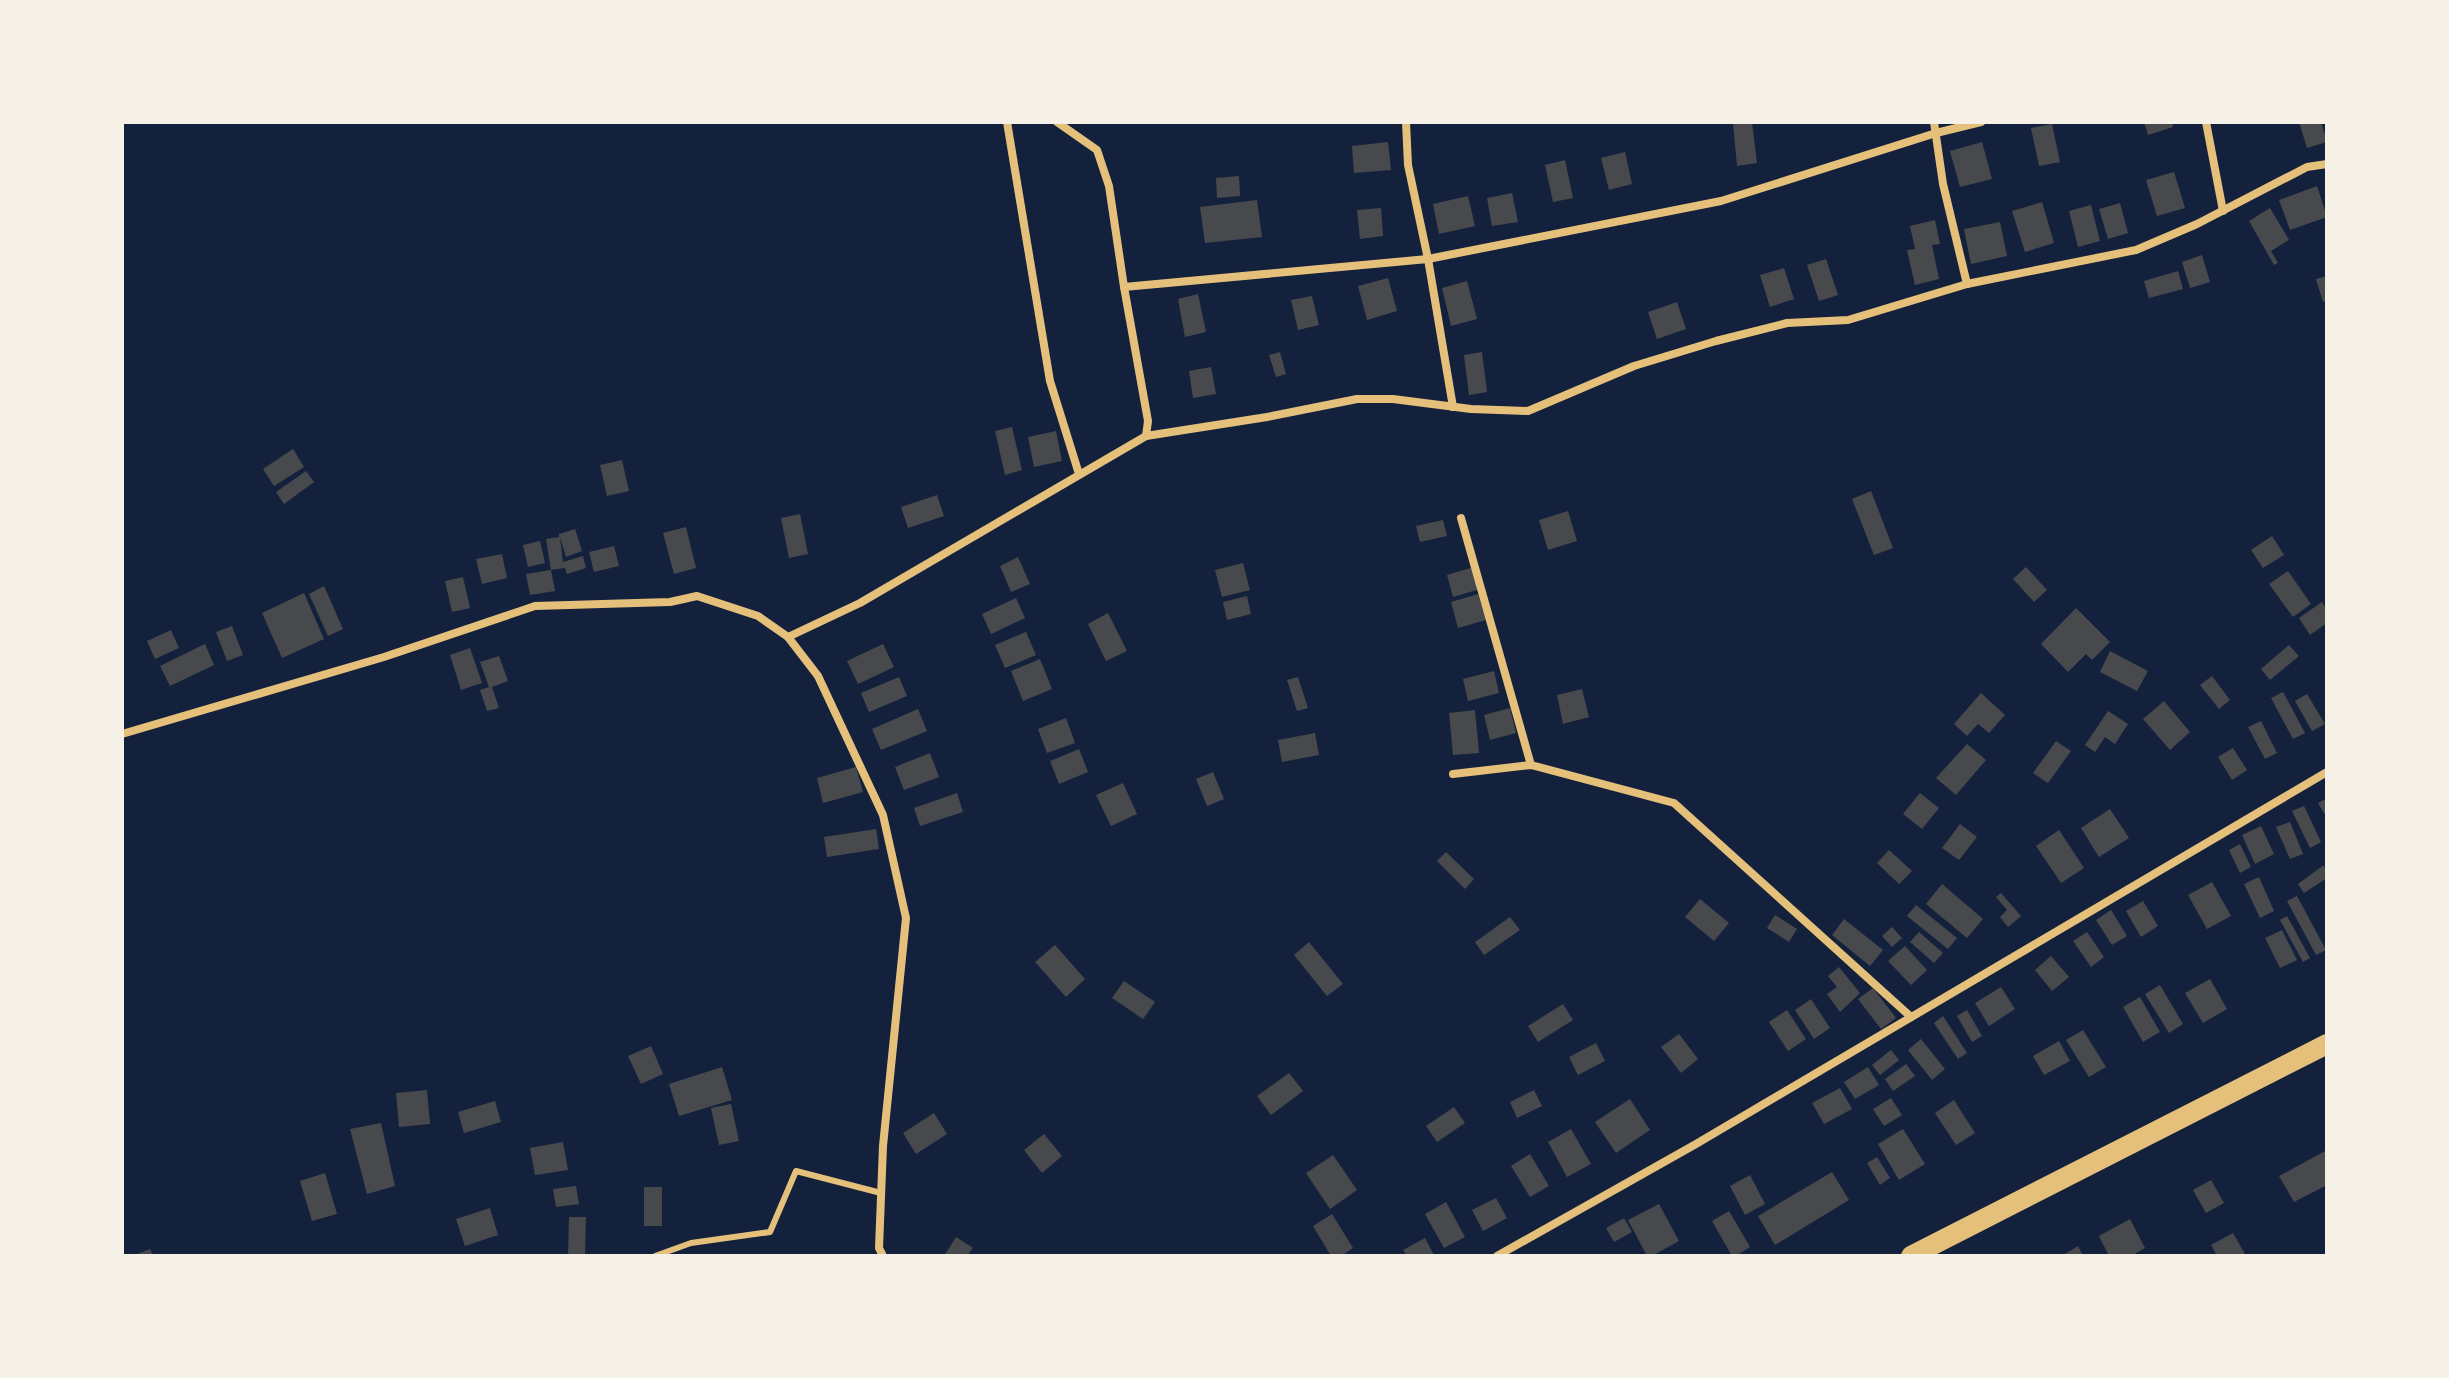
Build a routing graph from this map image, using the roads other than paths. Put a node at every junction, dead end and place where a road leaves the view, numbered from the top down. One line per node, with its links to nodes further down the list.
1 (1007, 122): 15 (street)
2 (1057, 122): 12 (street)
3 (1406, 122): 10 (street)
4 (1934, 122): 7 (street)
5 (1981, 122): 7 (street)
6 (2206, 122): 9 (street)
7 (1936, 133): 10 (street); 11 (street)
8 (2327, 164): 9 (street)
9 (2223, 211): 11 (street)
10 (1428, 259): 12 (street); 13 (street)
11 (1967, 284): 13 (street)
12 (1124, 287): 14 (street)
13 (1453, 407): 14 (street)
14 (1146, 436): 15 (street)
15 (1079, 474): 17 (street)
16 (1461, 518): 19 (street)
17 (788, 637): 18 (street); 24 (street)
18 (122, 734)
19 (1531, 765): 21 (street); 22 (street)
20 (2327, 772): 22 (street)
21 (1453, 774)
22 (1911, 1017): 27 (street)
23 (2327, 1044): 28 (highway)
24 (881, 1193): 25 (lane); 26 (street)
25 (655, 1256)
26 (883, 1256)
27 (1497, 1256)
28 (1911, 1256)

